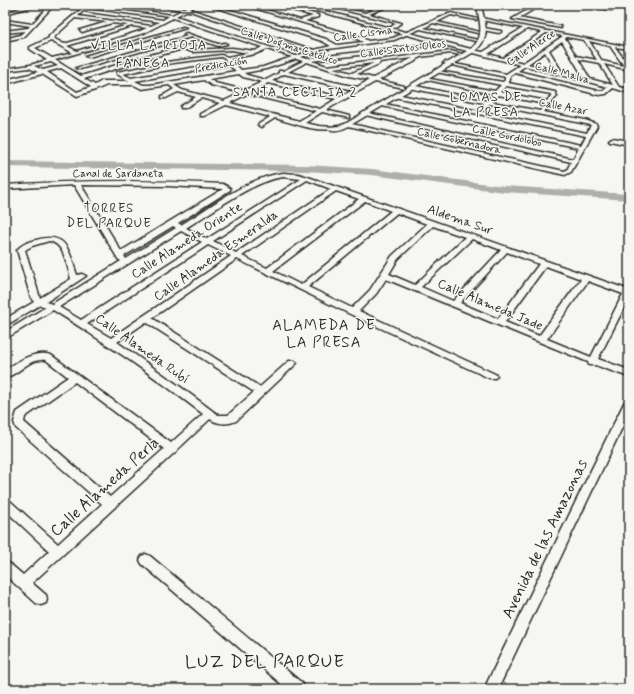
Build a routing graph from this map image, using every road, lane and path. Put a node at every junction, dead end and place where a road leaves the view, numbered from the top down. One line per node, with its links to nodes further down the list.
1 (37, 5): 24 (street)
2 (52, 5): 30 (street)
3 (92, 5): 22 (street); 32 (street, Calle Dogma Católico)
4 (154, 5): 19 (street)
5 (194, 5): 19 (street)
6 (210, 5): 26 (street)
7 (246, 5): 18 (street)
8 (266, 5): 18 (street)
9 (277, 5): 44 (street)
10 (298, 5): 20 (street)
11 (325, 5): 20 (street); 31 (street)
12 (360, 5): 21 (street)
13 (388, 5): 21 (street)
14 (473, 5): 35 (street)
15 (479, 5): 35 (street)
16 (539, 5): 38 (street)
17 (589, 5): 23 (street)
18 (255, 8): 26 (street); 44 (street)
19 (186, 9): 32 (street); 37 (street)
20 (313, 9): 40 (street)
21 (378, 9): 31 (street)
22 (84, 10): 33 (street); 43 (street)
23 (611, 10)
24 (14, 11): 25 (street); 27 (street)
25 (28, 13)
26 (236, 13): 37 (street); 58 (street)
27 (5, 14)
28 (35, 14): 30 (street)
29 (487, 14): 35 (street)
30 (42, 15): 52 (street)
31 (365, 15): 40 (street); 65 (street)
32 (171, 16): 43 (street); 54 (street, Calle Dogma Católico)
33 (75, 17): 39 (street); 78 (street)
34 (470, 17): 35 (street); 41 (street); 46 (street, Calle Cisma)
35 (480, 17): 50 (street); 66 (street); 71 (street)
36 (507, 18): 38 (street)
37 (216, 19): 54 (street); 74 (street)
38 (514, 19): 50 (street); 59 (street)
39 (96, 20): 45 (street); 67 (street)
40 (354, 20): 65 (street)
41 (463, 20)
42 (5, 21): 47 (street)
43 (164, 21): 57 (street)
44 (300, 21): 48 (street); 86 (street)
45 (114, 22): 53 (street); 67 (street)
46 (433, 22): 56 (street); 61 (street, Calle Cisma)
47 (19, 23): 51 (street); 52 (street)
48 (294, 23)
49 (457, 23): 56 (street)
50 (505, 24): 62 (street)
51 (5, 25)
52 (33, 25): 63 (street)
53 (134, 25): 57 (street); 80 (street)
54 (196, 25): 68 (street); 81 (street, Calle Dogma Católico)
55 (287, 25): 58 (street)
56 (451, 26): 71 (street)
57 (154, 27): 111 (street)
58 (280, 27): 64 (street); 92 (street)
59 (560, 27)
60 (169, 28): 68 (street)
61 (420, 28): 75 (street, Calle Cisma); 82 (street)
62 (526, 28): 73 (street); 97 (street)
63 (28, 29): 70 (street); 79 (street)
64 (274, 29)
65 (391, 29): 75 (street)
66 (484, 29): 72 (street); 99 (street)
67 (82, 31): 80 (street)
68 (176, 31): 76 (street); 111 (street)
69 (267, 31): 74 (street)
70 (5, 32)
71 (478, 32): 82 (street)
72 (499, 32)
73 (545, 32): 77 (street); 106 (street)
74 (260, 33): 81 (street); 101 (street)
75 (408, 34): 84 (street); 86 (street, Calle Cisma)
76 (191, 36): 85 (street); 111 (street)
77 (565, 37): 83 (street); 98 (street, Calle Alerce); 112 (street)
78 (51, 39): 91 (street); 116 (street)
79 (5, 40)
80 (83, 40): 91 (street)
81 (237, 40): 94 (street, Calle Dogma Católico)
82 (476, 40): 99 (street)
83 (586, 40): 90 (street); 121 (street)
84 (435, 41): 88 (street); 99 (street)
85 (227, 43)
86 (368, 43): 87 (street, Calle Cisma)
87 (358, 44): 92 (street, Calle Cisma); 103 (street)
88 (426, 44): 103 (street); 104 (street)
89 (193, 45): 93 (street)
90 (612, 45): 95 (street); 130 (street)
91 (62, 46): 111 (street)
92 (336, 47): 101 (street, Calle Cisma)
93 (185, 48): 96 (street); 107 (street)
94 (265, 48): 102 (street); 114 (street, Calle Dogma Católico)
95 (629, 48)
96 (232, 49): 102 (street); 113 (street)
97 (493, 49): 100 (street); 109 (street)
98 (546, 49): 124 (street, Calle Alerce); 137 (street)
99 (469, 50): 108 (street); 109 (street); 123 (street)
100 (499, 50)
101 (314, 51): 114 (street, Calle Cisma)
102 (255, 52): 113 (street)
103 (369, 52): 118 (street); 119 (street)
104 (451, 52): 108 (street, Calle Santos Oleos); 110 (street, Calle Santos Oleos)
105 (506, 52): 106 (street)
106 (513, 53): 115 (street)
107 (158, 54): 117 (street); 120 (street)
108 (460, 54): 123 (street)
109 (484, 54): 115 (street)
110 (420, 55): 119 (street, Calle Santos Oleos); 144 (street)
111 (76, 56): 116 (street)
112 (574, 57): 121 (street); 145 (street)
113 (227, 58): 120 (street); 122 (street)
114 (294, 58): 118 (street, Calle Dogma Católico); 129 (street, Predicación)
115 (504, 59): 124 (street)
116 (50, 60): 125 (street); 128 (street)
117 (138, 60): 126 (street); 140 (street)
118 (306, 61): 127 (street, Calle Dogma Católico); 136 (street)
119 (378, 61): 127 (street, Calle Santos Oleos); 138 (street)
120 (173, 62): 126 (street)
121 (601, 62): 130 (street); 158 (street)
122 (230, 63): 134 (street); 142 (street)
123 (448, 64): 135 (street); 139 (street); 153 (street)
124 (524, 64): 132 (street, Calle Alerce); 137 (street)
125 (30, 66): 131 (street); 133 (street)
126 (152, 66): 142 (street)
127 (324, 67): 138 (street, Calle Dogma Católico)
128 (61, 68): 133 (street); 140 (street)
129 (264, 68): 134 (street, Predicación); 136 (street)
130 (629, 68)
131 (5, 70)
132 (514, 71): 139 (street, Calle Alerce); 154 (street, Calle Malva)
133 (43, 72): 146 (street); 155 (street)
134 (240, 72): 141 (street, Predicación); 147 (street)
135 (438, 72): 143 (street); 152 (street)
136 (283, 73): 147 (street); 157 (street)
137 (560, 73): 145 (street)
138 (351, 75): 144 (street, Calle Dogma Católico)
139 (507, 76): 152 (street, Calle Alerce)
140 (81, 78): 148 (street)
141 (205, 78): 151 (street, Predicación); 161 (street)
142 (129, 80): 150 (street)
143 (425, 80): 156 (street); 162 (street)
144 (374, 81): 153 (street, Calle Dogma Católico); 157 (street)
145 (588, 81): 154 (street)
146 (5, 82)
147 (266, 82): 161 (street); 166 (street)
148 (89, 83): 149 (street); 155 (street)
149 (106, 83): 150 (street); 155 (street)
150 (135, 83): 151 (street, Predicación)
151 (170, 84): 159 (street)
152 (505, 84): 162 (street, Calle Alerce); 169 (street)
153 (402, 87): 178 (street)
154 (610, 87): 158 (street)
155 (96, 88)
156 (410, 88): 165 (street); 168 (street, Calle Azar)
157 (357, 89): 166 (street)
158 (618, 89): 160 (street)
159 (177, 90): 163 (street); 164 (street)
160 (629, 91)
161 (245, 92): 167 (street); 172 (street)
162 (497, 93): 168 (street, Calle Alerce); 169 (street)
163 (164, 96)
164 (200, 96): 167 (street); 171 (street)
165 (396, 96): 170 (street); 173 (street)
166 (341, 99): 172 (street)
167 (225, 103): 176 (street); 177 (street)
168 (488, 103): 173 (street, Calle Alerce); 174 (street, Calle Azar)
169 (548, 103): 174 (street)
170 (380, 105): 175 (street); 180 (street)
171 (183, 106)
172 (322, 111): 178 (street); 179 (street)
173 (479, 113): 180 (street, Calle Alerce); 184 (street)
174 (541, 113): 184 (street, Calle Azar)
175 (364, 114): 182 (street); 186 (street, Calle Gordolobo)
176 (202, 115)
177 (274, 116): 179 (street); 181 (street)
178 (347, 118): 183 (street)
179 (300, 124): 183 (street)
180 (471, 124): 186 (street, Calle Alerce); 188 (street)
181 (261, 125)
182 (347, 126): 183 (street); 186 (street, Calle Gobernadora)
183 (331, 128)
184 (589, 135): 188 (street)
185 (612, 140): 187 (street)
186 (455, 142): 189 (street, Calle Gordolobo); 189 (street, Calle Gobernadora)
187 (629, 143)
188 (582, 147): 189 (street)
189 (575, 161)
190 (306, 178): 193 (street, Aldema Sur); 197 (street, Aldema Sur); 199 (street, Calle Alameda Oriente)
191 (77, 184): 192 (street, Canal de Sardaneta); 197 (street, Canal de Sardaneta); 201 (street)
192 (5, 187)
193 (334, 189): 194 (street, Aldema Sur); 202 (street, Calle Alameda Esmeralda)
194 (364, 200): 195 (street, Aldema Sur); 205 (street)
195 (396, 210): 196 (street, Aldema Sur); 208 (street)
196 (432, 223): 198 (street, Aldema Sur); 206 (street)
197 (177, 226): 199 (street); 201 (street); 203 (street)
198 (471, 236): 200 (street, Aldema Sur); 209 (street)
199 (208, 242): 202 (street); 218 (street, Calle Alameda Oriente)
200 (506, 249): 204 (street, Aldema Sur); 212 (street)
201 (120, 255): 203 (street)
202 (237, 256): 205 (street); 215 (street, Calle Alameda Esmeralda)
203 (124, 262): 213 (street)
204 (544, 263): 207 (street, Aldema Sur); 217 (street)
205 (267, 271): 208 (street)
206 (384, 275): 209 (street, Calle Alameda Jade); 214 (street)
207 (586, 278): 210 (street, Aldema Sur); 220 (street)
208 (302, 288): 214 (street)
209 (416, 288): 212 (street, Calle Alameda Jade)
210 (628, 292): 222 (street)
211 (39, 302): 211 (street); 213 (street, Calle Alameda Rubí); 216 (street)
212 (455, 304): 217 (street, Calle Alameda Jade)
213 (54, 307): 218 (street, Calle Alameda Rubí); 219 (street)
214 (353, 312): 226 (street)
215 (147, 319): 221 (street, Calle Alameda Esmeralda); 229 (street)
216 (5, 323)
217 (500, 323): 220 (street, Calle Alameda Jade)
218 (81, 324): 221 (street, Calle Alameda Rubí)
219 (5, 336)
220 (541, 340): 222 (street, Calle Alameda Jade)
221 (111, 342): 231 (street, Calle Alameda Rubí)
222 (590, 360): 224 (street, Calle Alameda Jade); 228 (street, Calle Alameda Jade)
223 (292, 363): 229 (street)
224 (629, 374)
225 (5, 375): 227 (street)
226 (492, 376)
227 (74, 378): 233 (street); 235 (street)
228 (629, 379)
229 (261, 392): 231 (street, Calle Alameda Rubí)
230 (629, 403): 232 (street, Avenida de las Amazonas)
231 (210, 414): 233 (street, Calle Alameda Perla)
232 (625, 422): 242 (street, Avenida de las Amazonas)
233 (172, 450): 235 (street, Calle Alameda Perla)
234 (5, 503): 236 (street)
235 (110, 504): 236 (street, Calle Alameda Perla)
236 (57, 551): 239 (street, Calle Alameda Perla)
237 (146, 560): 241 (street)
238 (5, 567): 239 (street)
239 (23, 584): 240 (street)
240 (41, 599)
241 (298, 689)
242 (491, 689)

